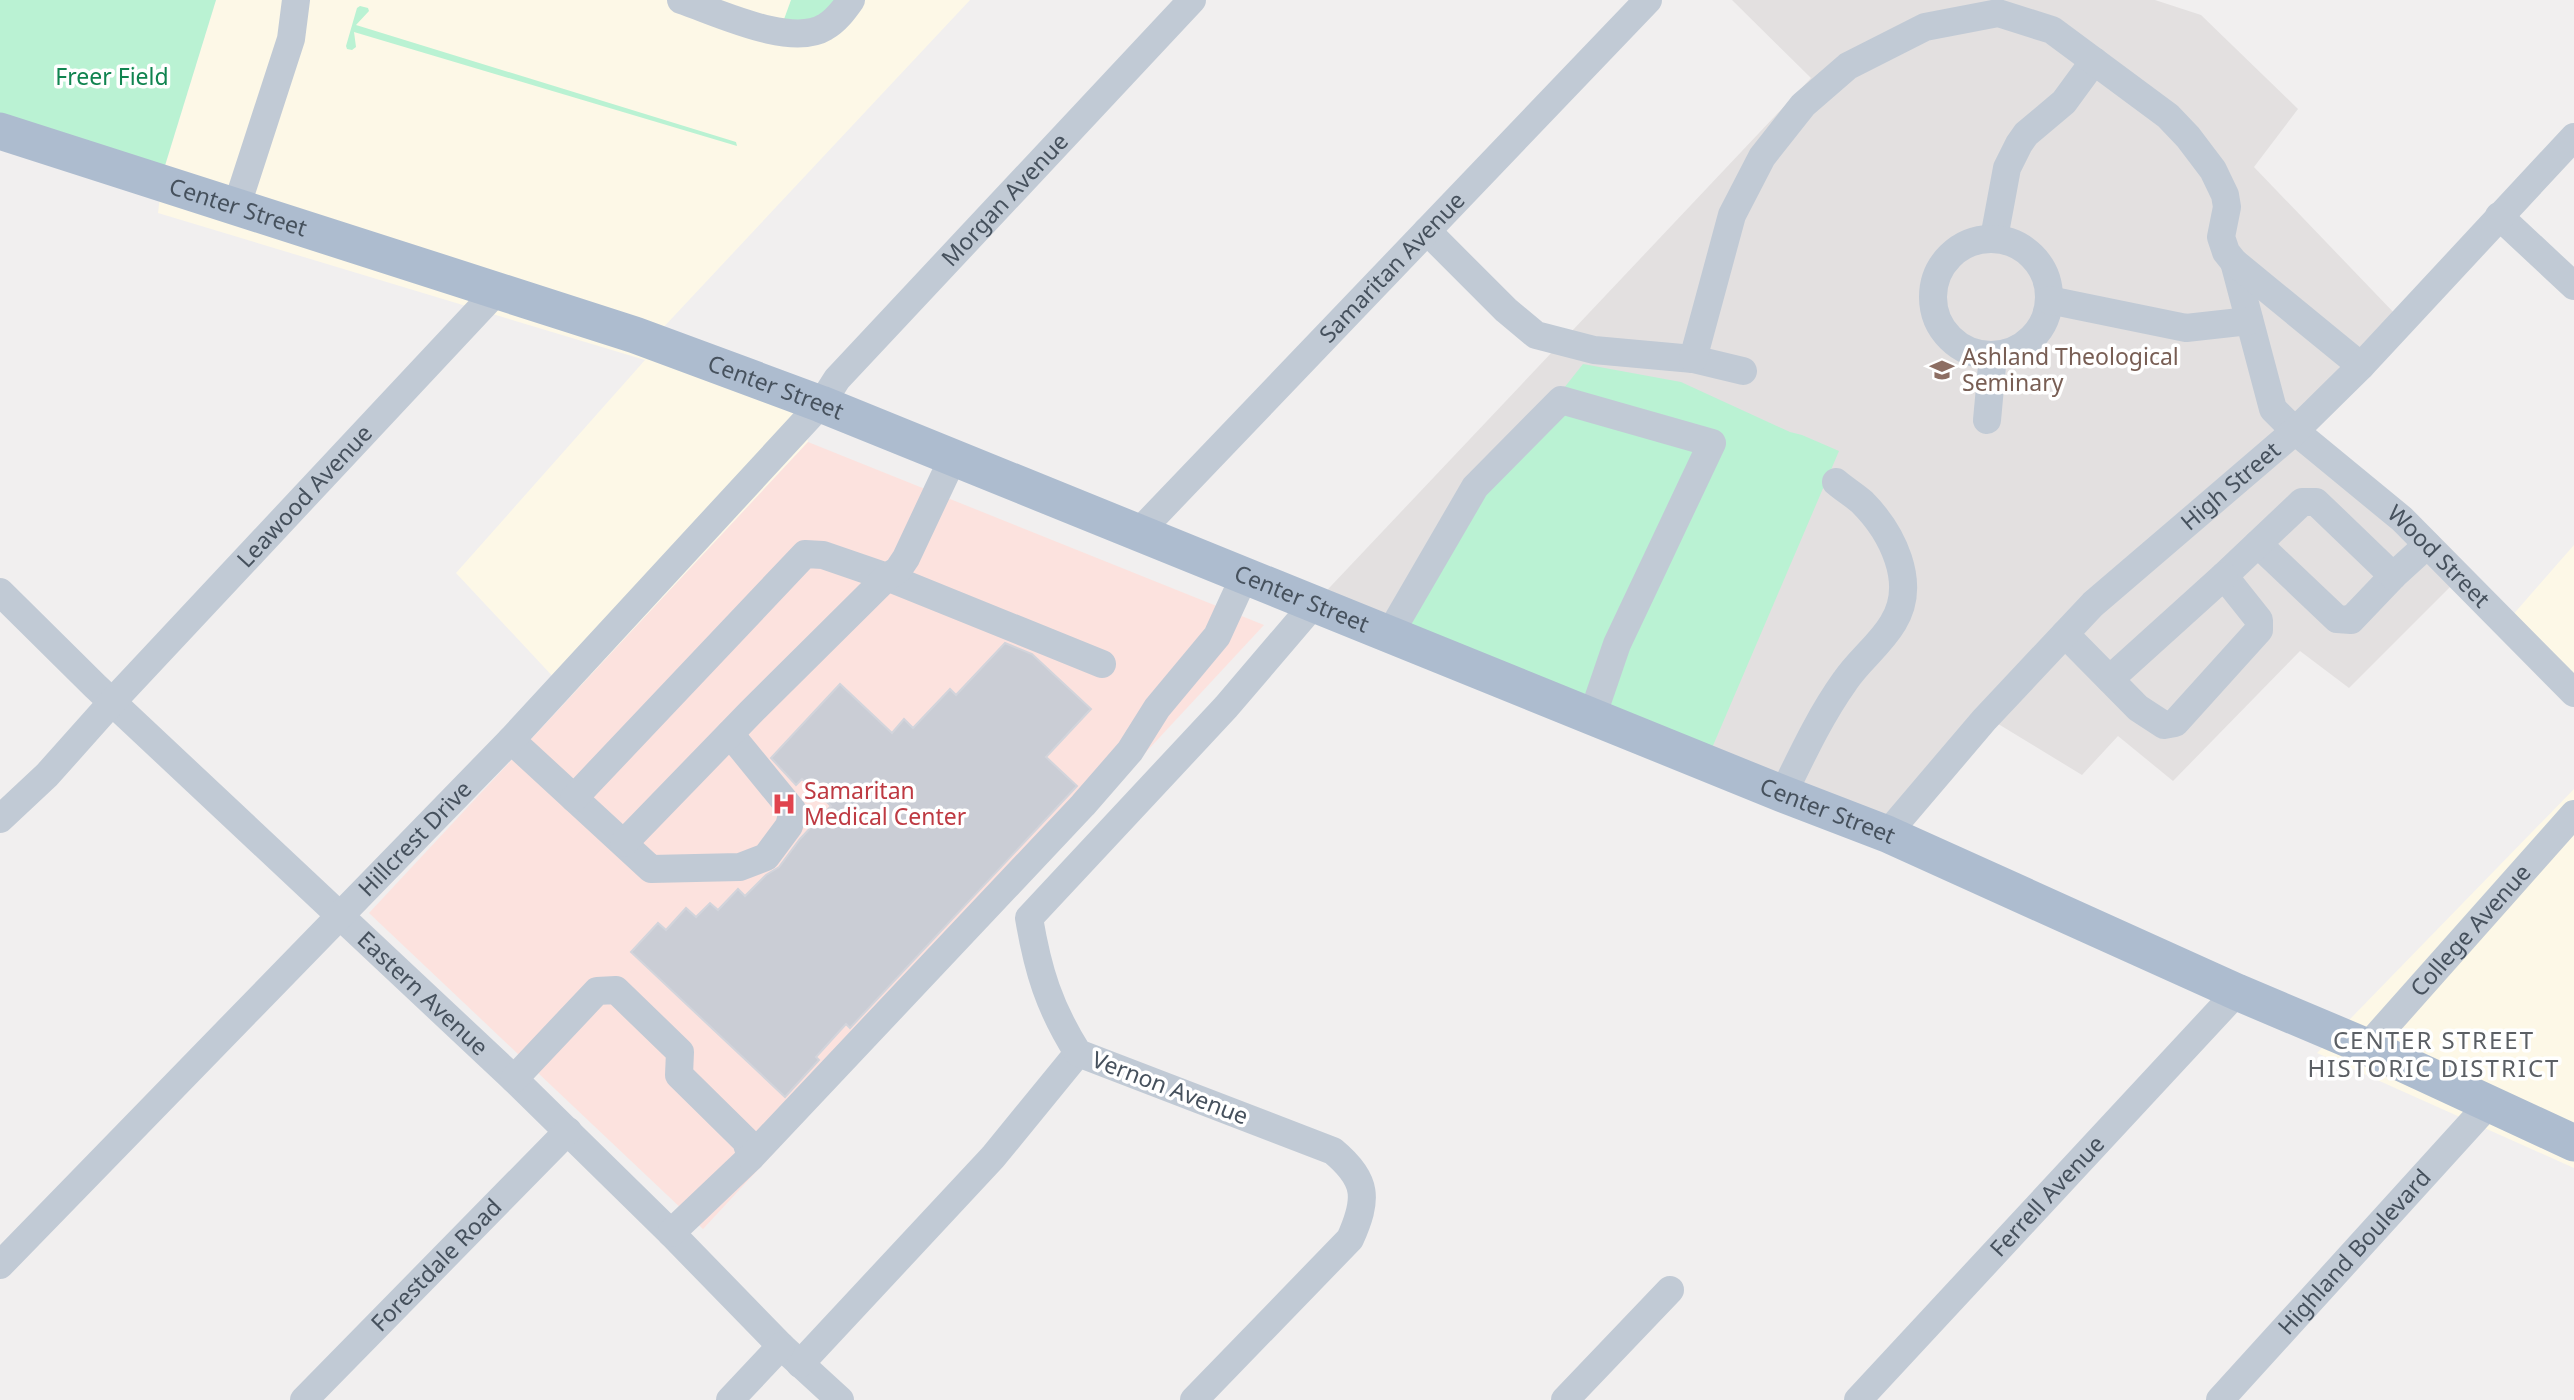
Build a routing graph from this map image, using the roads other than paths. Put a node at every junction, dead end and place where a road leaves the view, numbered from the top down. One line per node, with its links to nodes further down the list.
1 (296, 0): 9 (street)
2 (681, 0): 3 (street)
3 (851, 0)
4 (1192, 0): 22 (street, Morgan Avenue)
5 (1648, 0): 11 (street, Samaritan Avenue)
6 (2094, 61): 12 (street); 13 (street, Wood Street); 19 (street, Wood Street)
7 (0, 131): 9 (main road, Center Street)
8 (2574, 137): 10 (street, High Street)
9 (236, 208): 15 (main road, Center Street)
10 (2499, 216): 14 (street); 20 (street, High Street)
11 (1427, 231): 19 (street); 27 (street, Samaritan Avenue)
12 (1994, 238): 16 (street); 18 (street)
13 (2234, 262): 17 (street, Wood Street); 20 (street)
14 (2574, 286)
15 (496, 292): 22 (main road, Center Street); 41 (street, Leawood Avenue)
16 (2049, 300): 17 (street); 18 (street)
17 (2249, 321): 24 (street, Wood Street)
18 (1993, 355): 23 (street)
19 (1693, 359): 21 (street)
20 (2361, 366): 24 (street, High Street)
21 (1743, 372)
22 (821, 404): 25 (main road, Center Street); 44 (street, Hillcrest Drive)
23 (1987, 420)
24 (2295, 431): 29 (street, Wood Street); 36 (street, High Street)
25 (953, 458): 27 (main road, Center Street); 32 (street)
26 (1836, 482): 45 (street)
27 (1137, 534): 33 (main road, Center Street)
28 (2258, 544): 30 (street); 31 (street); 31 (street)
29 (2427, 544): 31 (street); 40 (street, Wood Street)
30 (2224, 576): 39 (street); 39 (street)
31 (2393, 576)
32 (887, 577): 38 (street); 43 (street); 46 (street)
33 (1244, 577): 35 (main road, Center Street); 59 (street)
34 (0, 592): 41 (street, Eastern Avenue)
35 (1314, 604): 37 (main road, Center Street); 54 (street, Vernon Avenue)
36 (2065, 634): 39 (street); 49 (street, High Street)
37 (1389, 635): 42 (main road, Center Street); 42 (street)
38 (1102, 664)
39 (2109, 679)
40 (2574, 692)
41 (113, 701): 48 (street, Leawood Avenue); 51 (street, Eastern Avenue)
42 (1592, 717): 45 (main road, Center Street)
43 (730, 734): 50 (street); 50 (street)
44 (511, 740): 46 (street); 51 (street, Hillcrest Drive)
45 (1783, 794): 49 (main road, Center Street)
46 (574, 798): 50 (street)
47 (2574, 814): 53 (street, College Avenue)
48 (0, 819)
49 (1887, 834): 52 (main road, Center Street)
50 (624, 843)
51 (341, 918): 55 (street, Eastern Avenue); 61 (street, Hillcrest Drive)
52 (2237, 992): 53 (main road, Center Street); 69 (street, Ferrell Avenue)
53 (2367, 1047): 56 (main road, Center Street)
54 (1078, 1053): 63 (street); 67 (street, Vernon Avenue)
55 (514, 1079): 57 (street, Eastern Avenue); 59 (street)
56 (2488, 1105): 58 (main road, Center Street); 70 (street, Highland Boulevard)
57 (568, 1131): 60 (street, Eastern Avenue); 64 (street, Forestdale Road)
58 (2574, 1143)
59 (751, 1157): 60 (street)
60 (671, 1233): 63 (street, Eastern Avenue)
61 (0, 1265)
62 (1670, 1290): 68 (street)
63 (791, 1355): 65 (street); 66 (street, Eastern Avenue)
64 (304, 1400)
65 (730, 1400)
66 (840, 1400)
67 (1194, 1400)
68 (1565, 1400)
69 (1858, 1400)
70 (2220, 1400)

